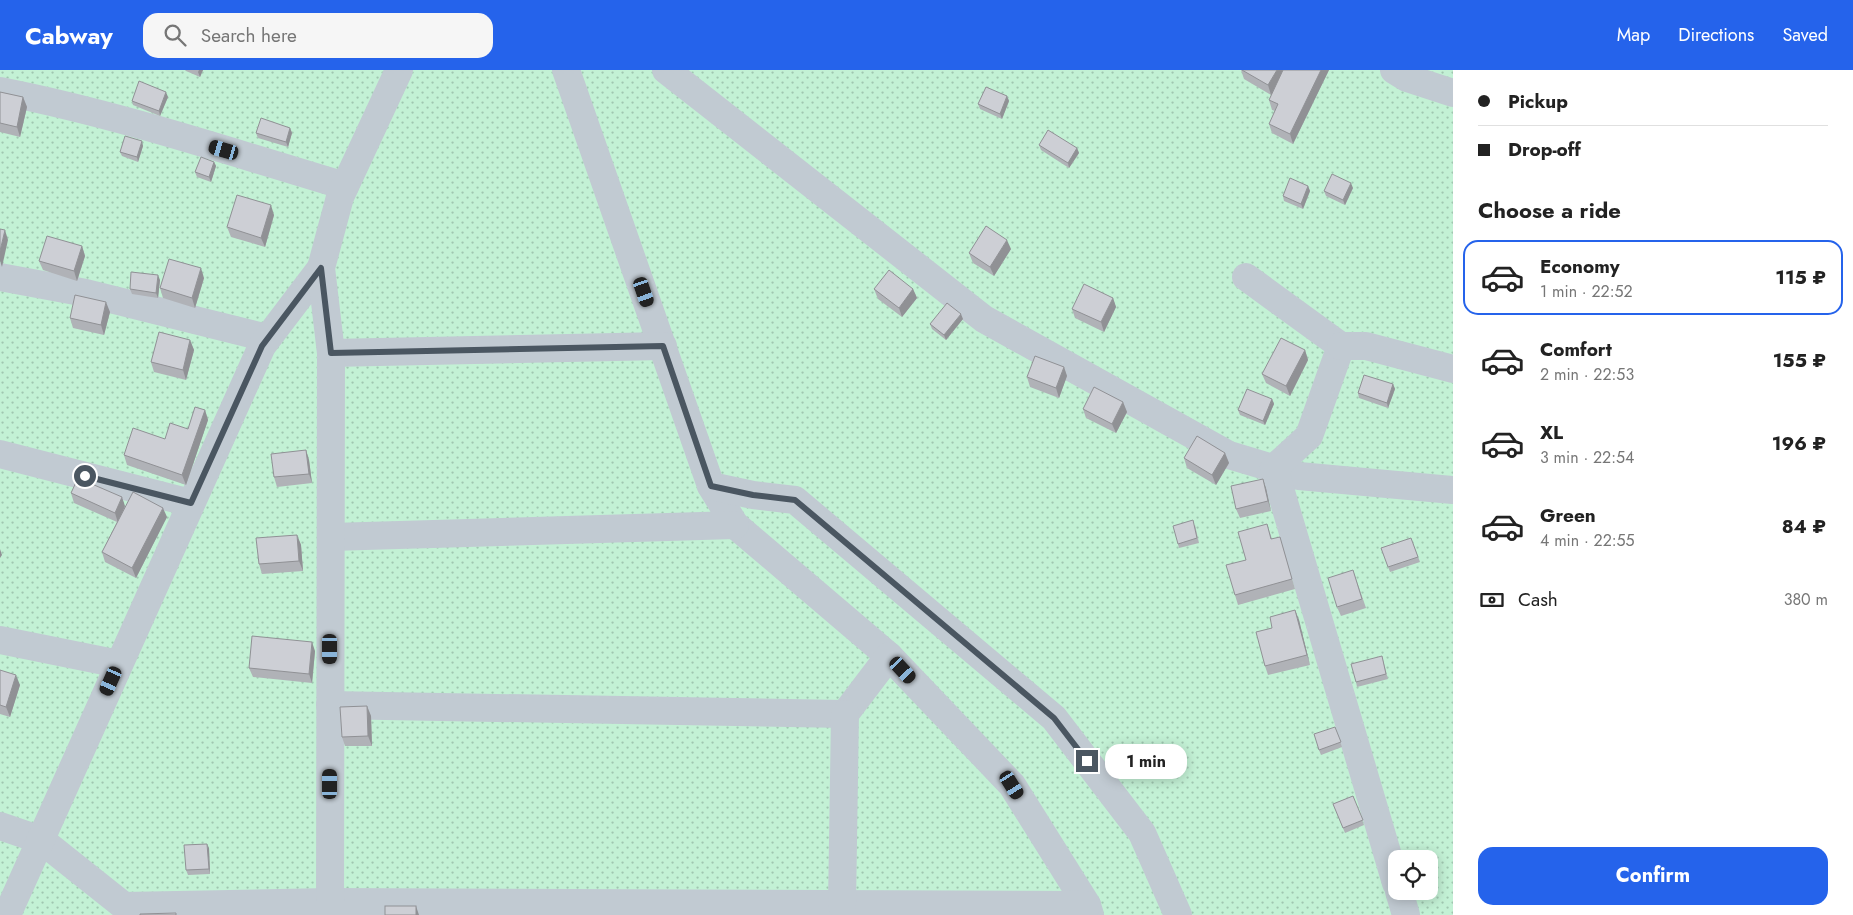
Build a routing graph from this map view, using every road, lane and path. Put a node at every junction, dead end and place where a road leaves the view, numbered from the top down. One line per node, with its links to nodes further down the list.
1 (399, 70): 7 (street)
2 (566, 70): 12 (street)
3 (666, 70): 17 (street)
4 (1394, 70): 6 (street)
5 (0, 91): 7 (street)
6 (1453, 93)
7 (345, 186): 8 (street)
8 (321, 268): 11 (street); 14 (street)
9 (1246, 276): 13 (street)
10 (0, 277): 11 (street)
11 (267, 338): 20 (street)
12 (663, 346): 14 (street); 18 (street)
13 (1341, 346): 15 (street); 17 (street)
14 (331, 353): 22 (street)
15 (1453, 370)
16 (0, 454): 20 (street)
17 (1274, 468): 19 (street); 30 (street)
18 (711, 486): 21 (street); 36 (street)
19 (1453, 490)
20 (191, 503): 25 (street)
21 (736, 525): 22 (street); 24 (street)
22 (330, 537): 26 (street)
23 (0, 640): 25 (street)
24 (889, 656): 27 (street); 34 (street)
25 (119, 664): 29 (street)
26 (330, 705): 27 (street); 33 (street)
27 (845, 714): 32 (street)
28 (0, 826): 29 (street)
29 (41, 840): 33 (street); 35 (street)
30 (1388, 856)
31 (1402, 900): 37 (street)
32 (842, 905): 33 (street); 34 (street)
33 (330, 909)
34 (1088, 910)
35 (7, 915)
36 (1178, 915)
37 (1406, 915)

